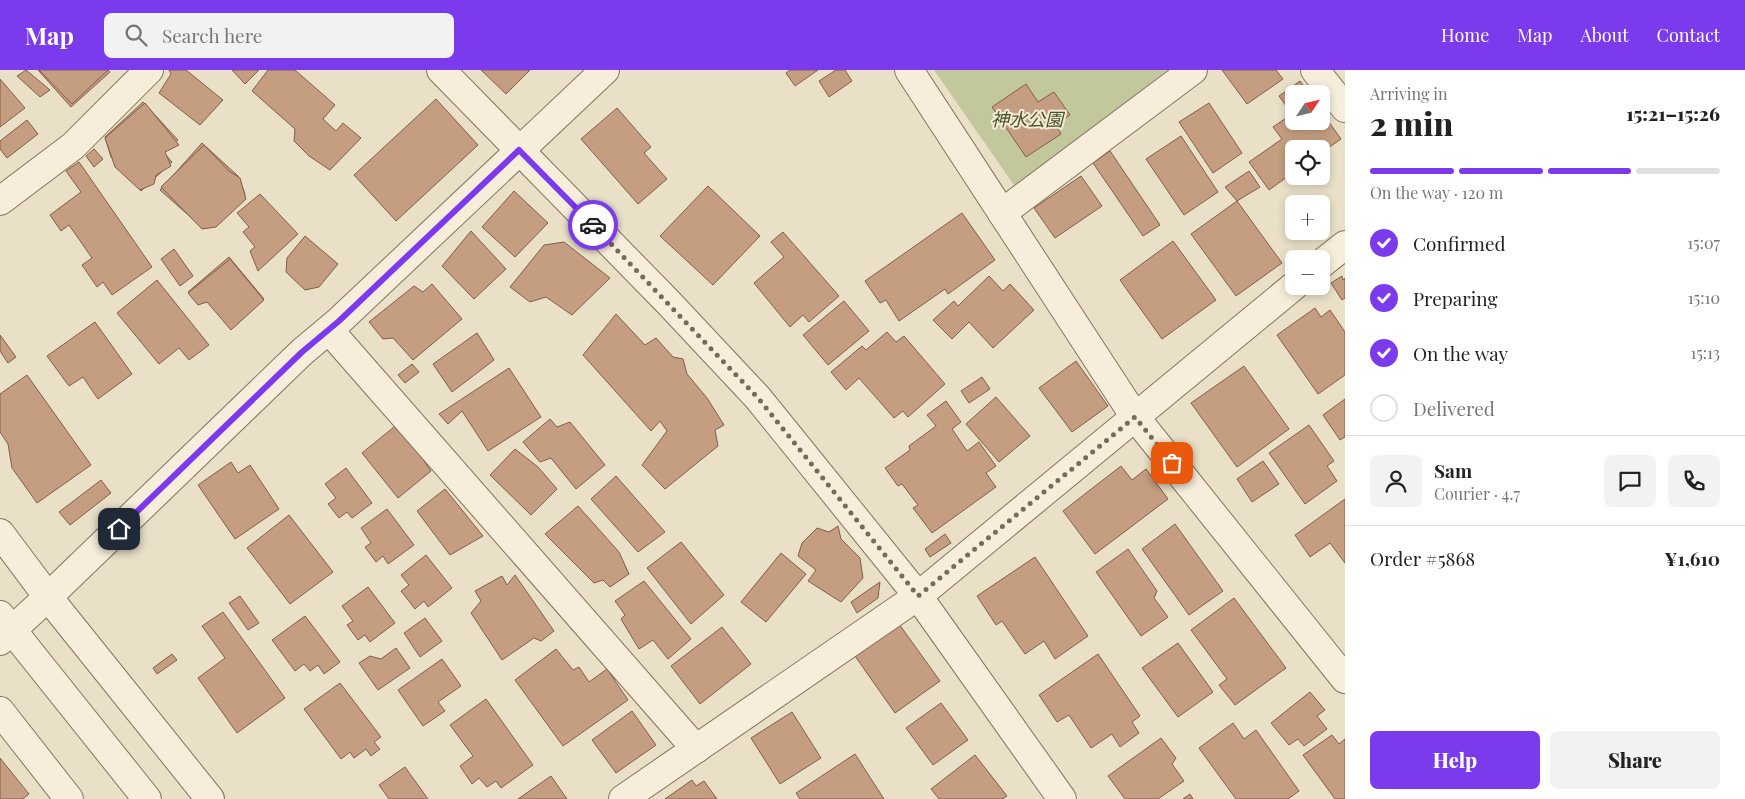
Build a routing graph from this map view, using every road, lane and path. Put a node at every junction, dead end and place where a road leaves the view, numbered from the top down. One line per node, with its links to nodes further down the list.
1 (149, 70): 9 (street)
2 (440, 70): 8 (street)
3 (605, 70): 8 (street)
4 (909, 70): 10 (street)
5 (1193, 70): 10 (street)
6 (1315, 70): 7 (street)
7 (1345, 108)
8 (519, 150): 14 (street); 17 (street)
9 (0, 200)
10 (1002, 213): 15 (street)
11 (1345, 245): 12 (street)
12 (1330, 257)
13 (1285, 293): 15 (street)
14 (329, 330): 18 (street); 22 (street)
15 (1135, 417): 17 (street); 20 (street)
16 (0, 533): 18 (street)
17 (918, 596): 22 (street); 27 (street)
18 (48, 598): 19 (street); 25 (street)
19 (4, 629): 24 (street)
20 (1345, 678)
21 (0, 711): 23 (street)
22 (696, 749): 26 (street)
23 (69, 799)
24 (146, 799)
25 (210, 799)
26 (623, 799)
27 (1062, 799)

